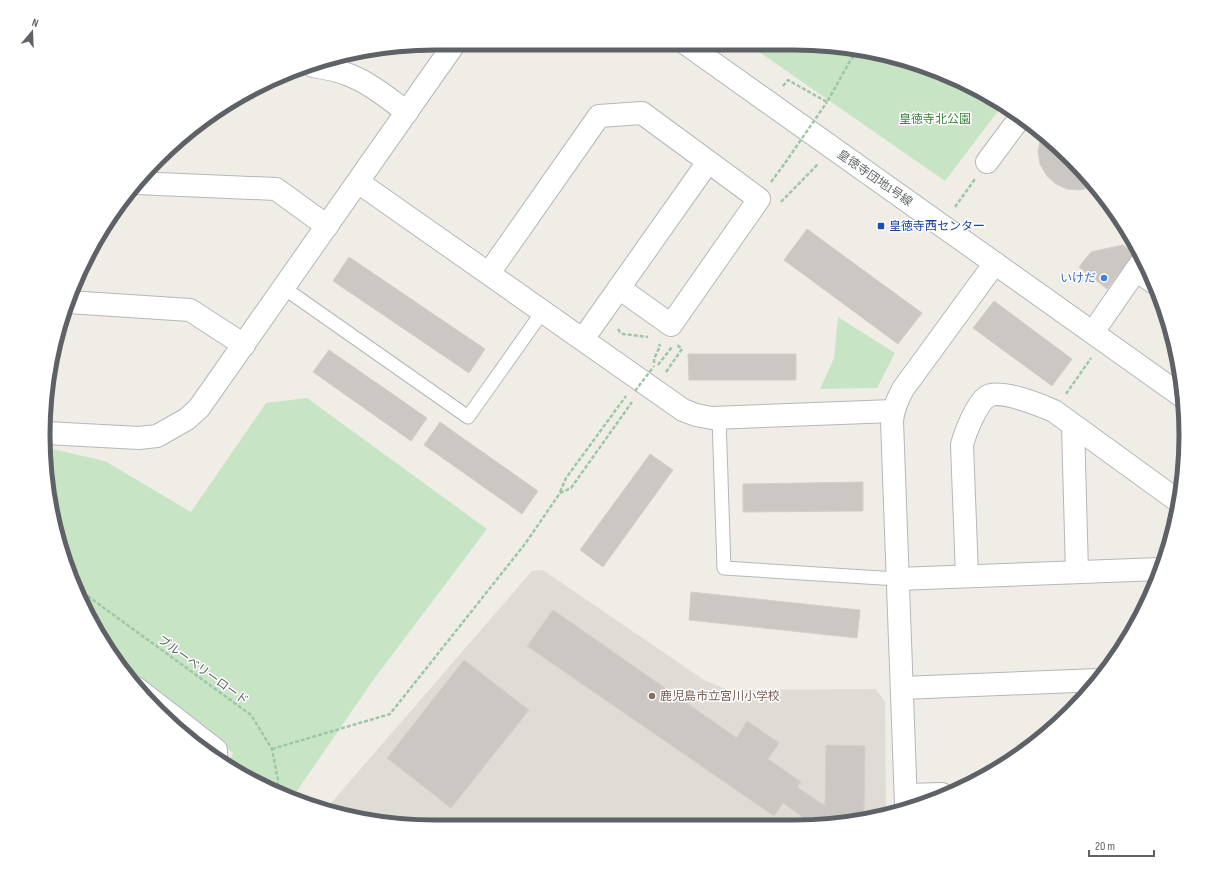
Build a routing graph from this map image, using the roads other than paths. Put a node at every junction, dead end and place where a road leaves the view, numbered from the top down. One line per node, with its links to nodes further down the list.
1 (450, 50): 4 (street)
2 (695, 50): 11 (street, 皇徳寺団地1号線)
3 (320, 67): 4 (street)
4 (407, 112): 8 (street)
5 (1017, 122): 7 (street)
6 (708, 162): 12 (street); 15 (street); 15 (street)
7 (987, 162)
8 (358, 182): 10 (street); 12 (street)
9 (143, 184): 10 (street)
10 (327, 226): 14 (street)
11 (995, 263): 18 (street, 皇徳寺団地1号線); 22 (street)
12 (489, 273): 17 (street)
13 (1143, 273): 18 (street)
14 (284, 288): 17 (lane); 20 (street)
15 (619, 288): 19 (street)
16 (73, 302): 20 (street)
17 (542, 311): 19 (street)
18 (1093, 332): 21 (street, 皇徳寺団地1号線)
19 (583, 339): 23 (street)
20 (244, 345): 25 (street)
21 (1177, 392)
22 (893, 411): 23 (street); 30 (street)
23 (719, 418): 30 (lane)
24 (1073, 426): 26 (street); 28 (street); 29 (street)
25 (50, 433)
26 (1174, 498)
27 (1155, 569): 28 (street)
28 (1077, 572): 29 (street)
29 (967, 576): 30 (street)
30 (897, 579): 32 (street)
31 (1090, 680): 32 (street)
32 (902, 688): 36 (street)
33 (174, 718): 34 (street)
34 (216, 751)
35 (927, 797): 36 (street)
36 (906, 800)

